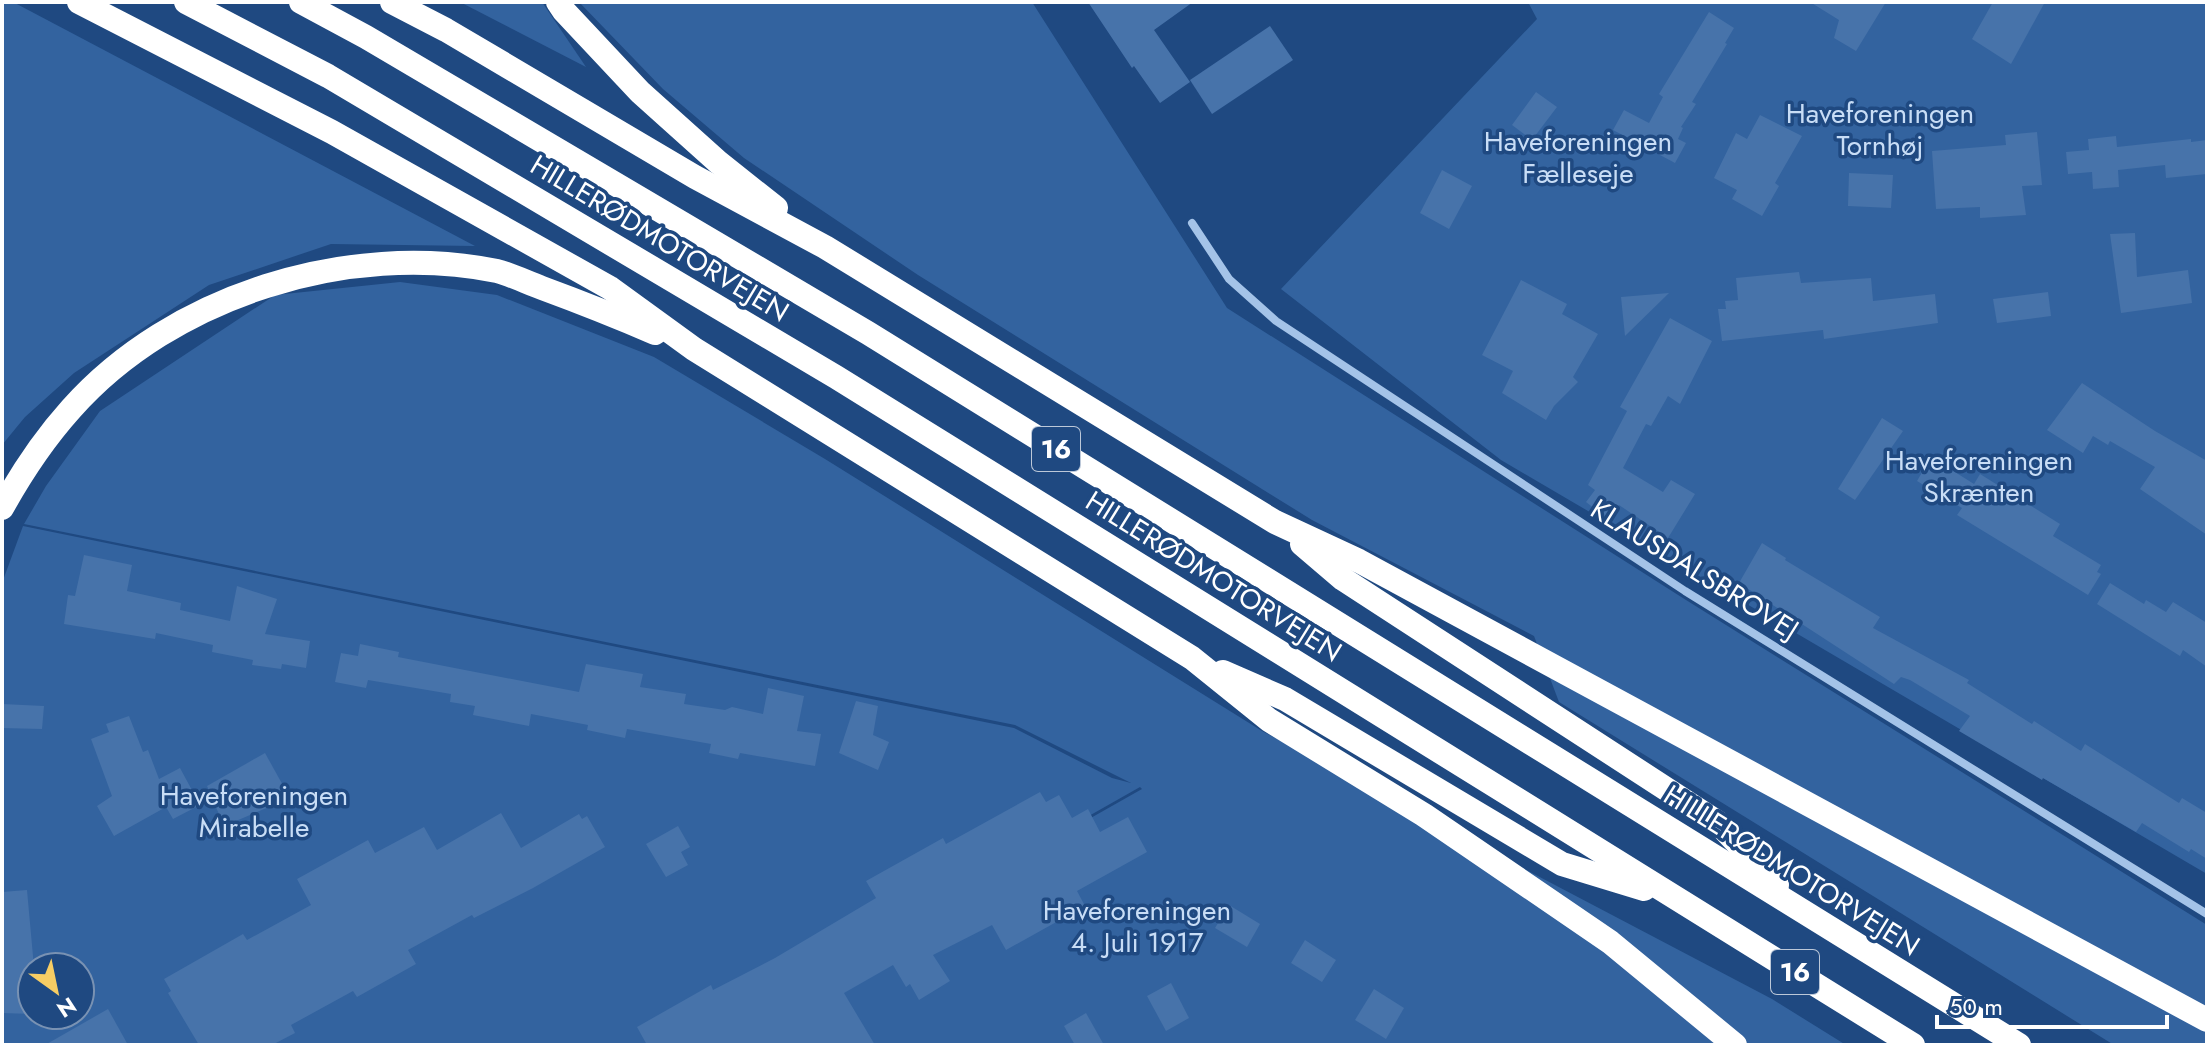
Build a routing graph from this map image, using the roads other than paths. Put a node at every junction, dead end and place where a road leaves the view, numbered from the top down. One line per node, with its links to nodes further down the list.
1 (79, 2): 8 (highway)
2 (186, 2): 12 (highway, HILLERØDMOTORVEJEN / 16)
3 (301, 2): 13 (highway, HILLERØDMOTORVEJEN / 16)
4 (392, 2): 7 (highway)
5 (558, 2): 7 (highway)
6 (1192, 223): 14 (street, KLAUSDALSBROVEJ)
7 (825, 247): 10 (highway)
8 (694, 349): 9 (highway); 11 (highway)
9 (2, 508)
10 (1275, 522): 13 (highway); 15 (highway)
11 (1192, 658): 12 (highway, 16); 16 (highway)
12 (1678, 899): 17 (highway, HILLERØDMOTORVEJEN / 16)
13 (1802, 912): 18 (highway, HILLERØDMOTORVEJEN / 16)
14 (2207, 914)
15 (2207, 1020)
16 (1735, 1045)
17 (1913, 1045)
18 (2019, 1045)

